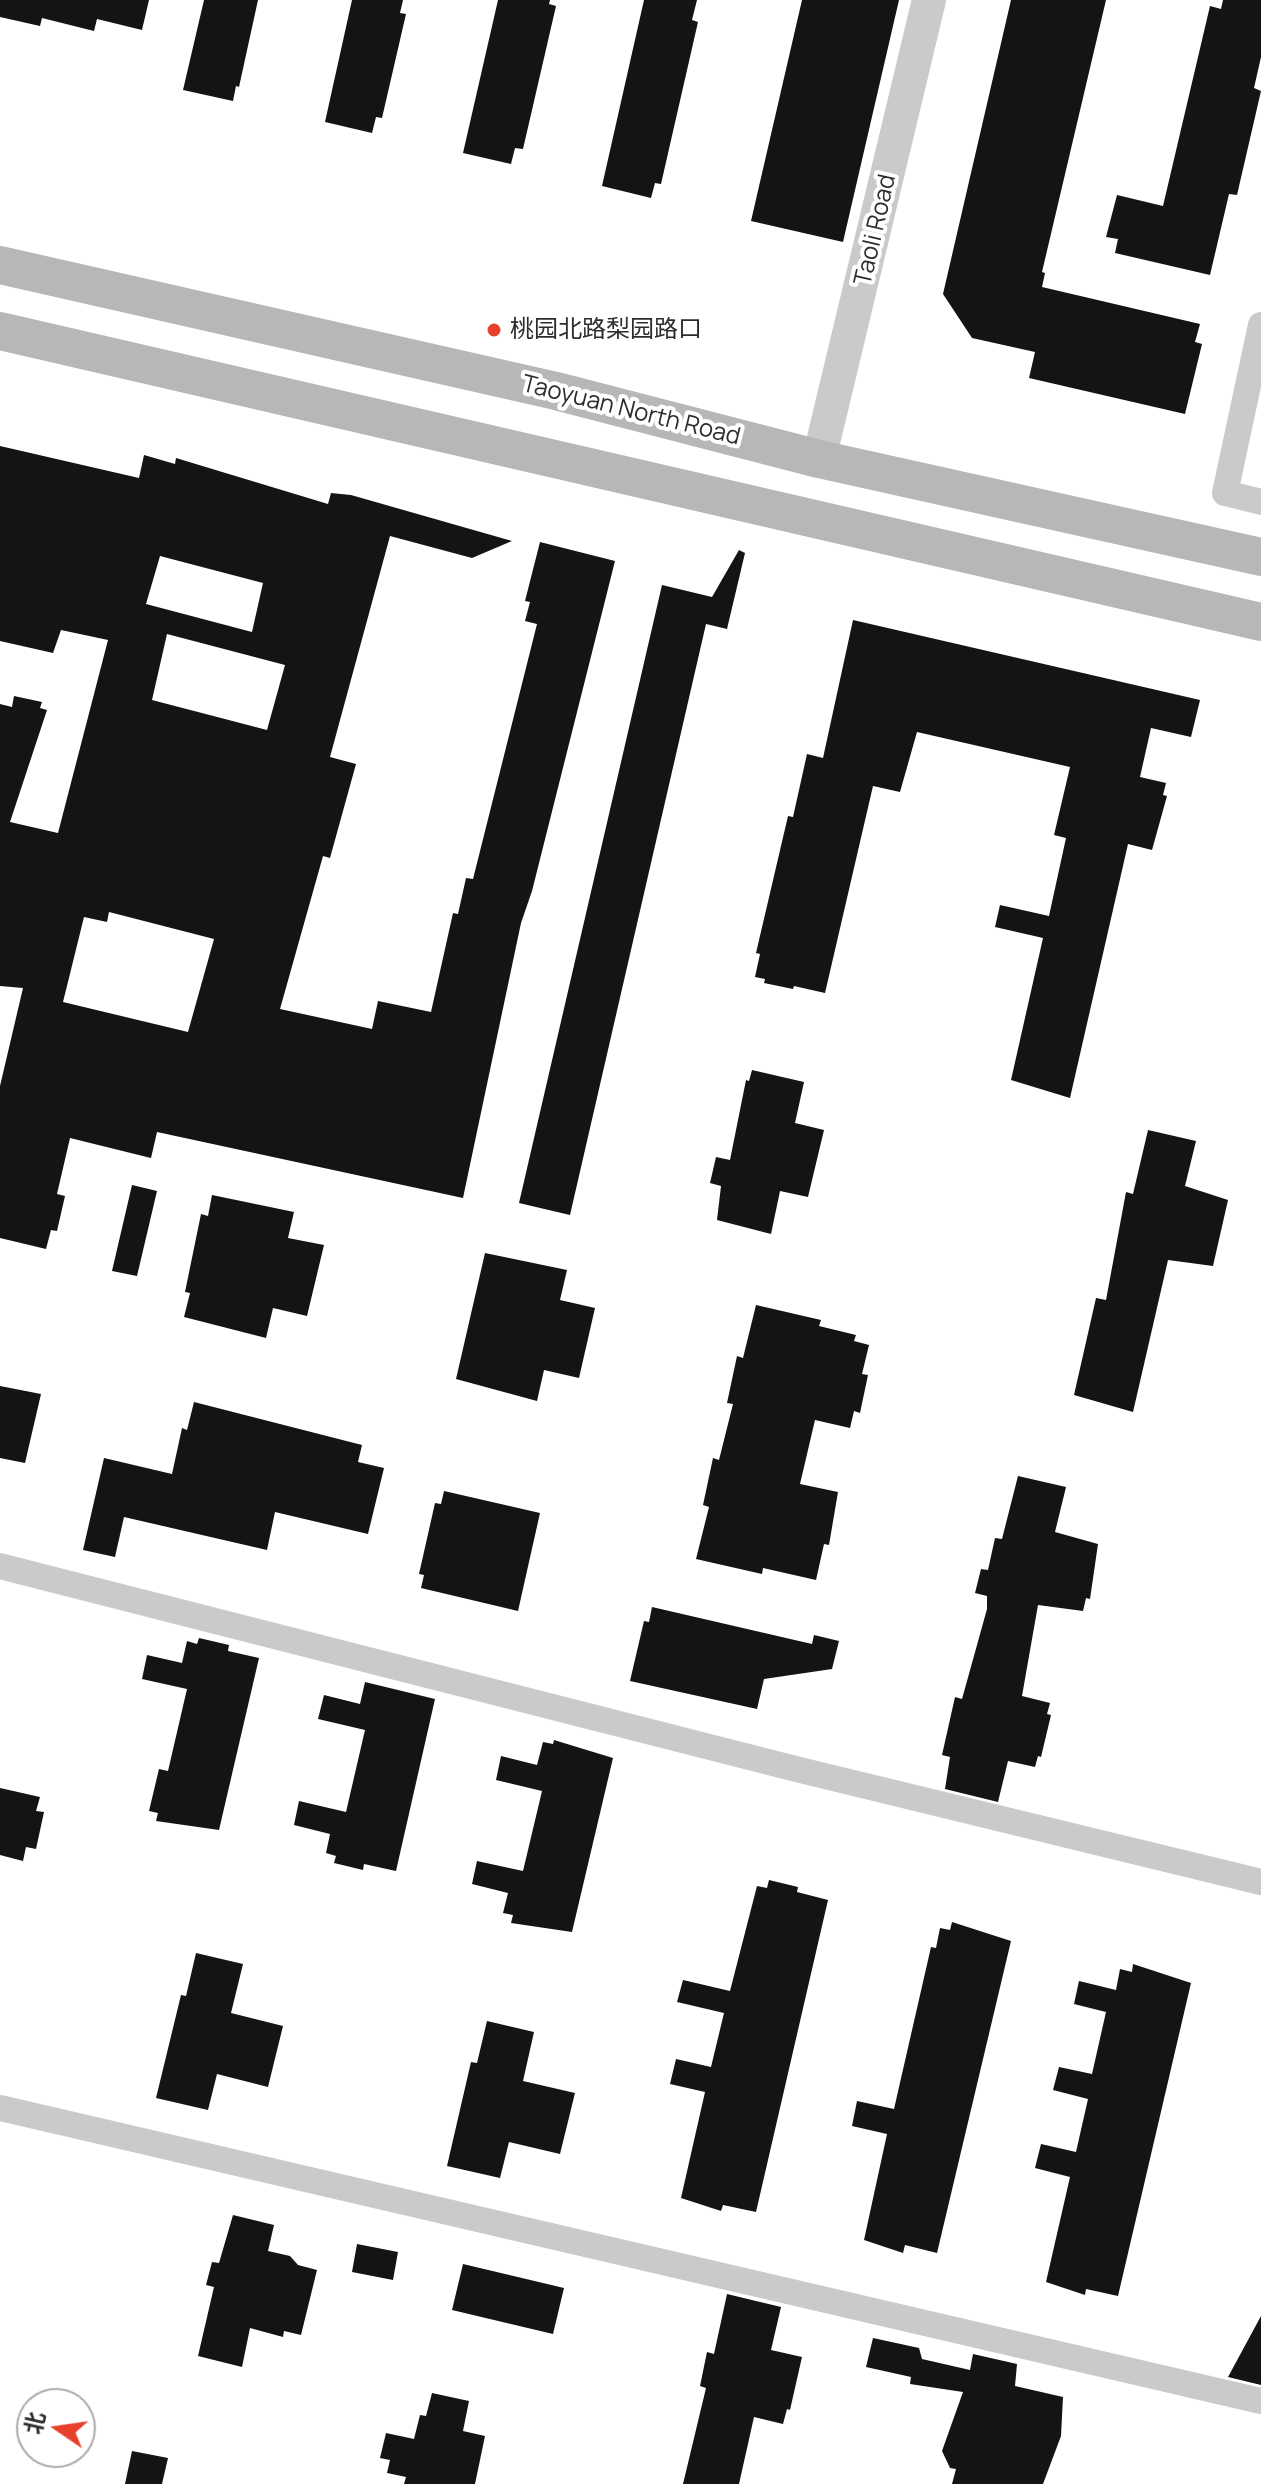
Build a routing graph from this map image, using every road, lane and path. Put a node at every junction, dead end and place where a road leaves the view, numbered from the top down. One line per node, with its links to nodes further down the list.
1 (929, 0): 5 (street, Taoli Road)
2 (0, 265): 5 (main road, Taoyuan North Road)
3 (1261, 325): 6 (street)
4 (0, 331): 8 (main road)
5 (819, 459): 7 (main road, Taoyuan North Road)
6 (1261, 502)
7 (1261, 557)
8 (1261, 622)
9 (0, 1566): 10 (street)
10 (1261, 1882)
11 (0, 2108): 12 (street)
12 (1261, 2401)

